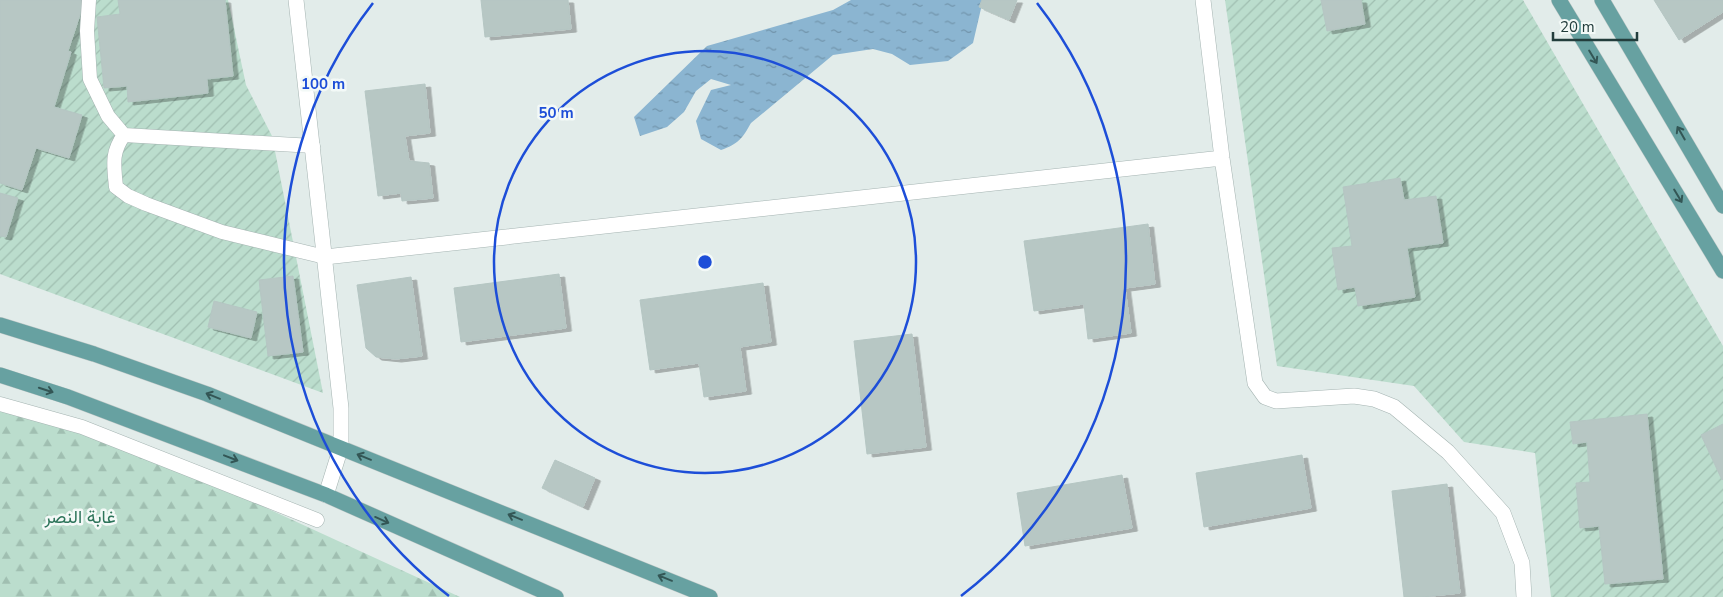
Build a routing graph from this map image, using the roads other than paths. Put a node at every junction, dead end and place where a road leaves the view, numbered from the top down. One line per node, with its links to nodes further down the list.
1 (89, 0): 6 (lane)
2 (296, 0): 7 (street)
3 (1202, 0): 8 (street)
4 (1559, 0): 11 (main road, one-way to 11)
5 (1602, 0): 9 (main road, one-way to 5)
6 (124, 135): 7 (lane); 10 (lane)
7 (313, 146): 10 (street)
8 (1222, 158): 10 (street); 20 (street)
9 (1723, 206)
10 (325, 257): 15 (street)
11 (1723, 271)
12 (0, 325): 15 (main road, one-way to 12)
13 (0, 375): 16 (main road, one-way to 16)
14 (0, 404): 17 (lane)
15 (341, 447): 16 (street); 19 (main road, one-way to 15)
16 (326, 495): 18 (main road, one-way to 18)
17 (316, 520)
18 (556, 597)
19 (710, 597)
20 (1524, 597)

